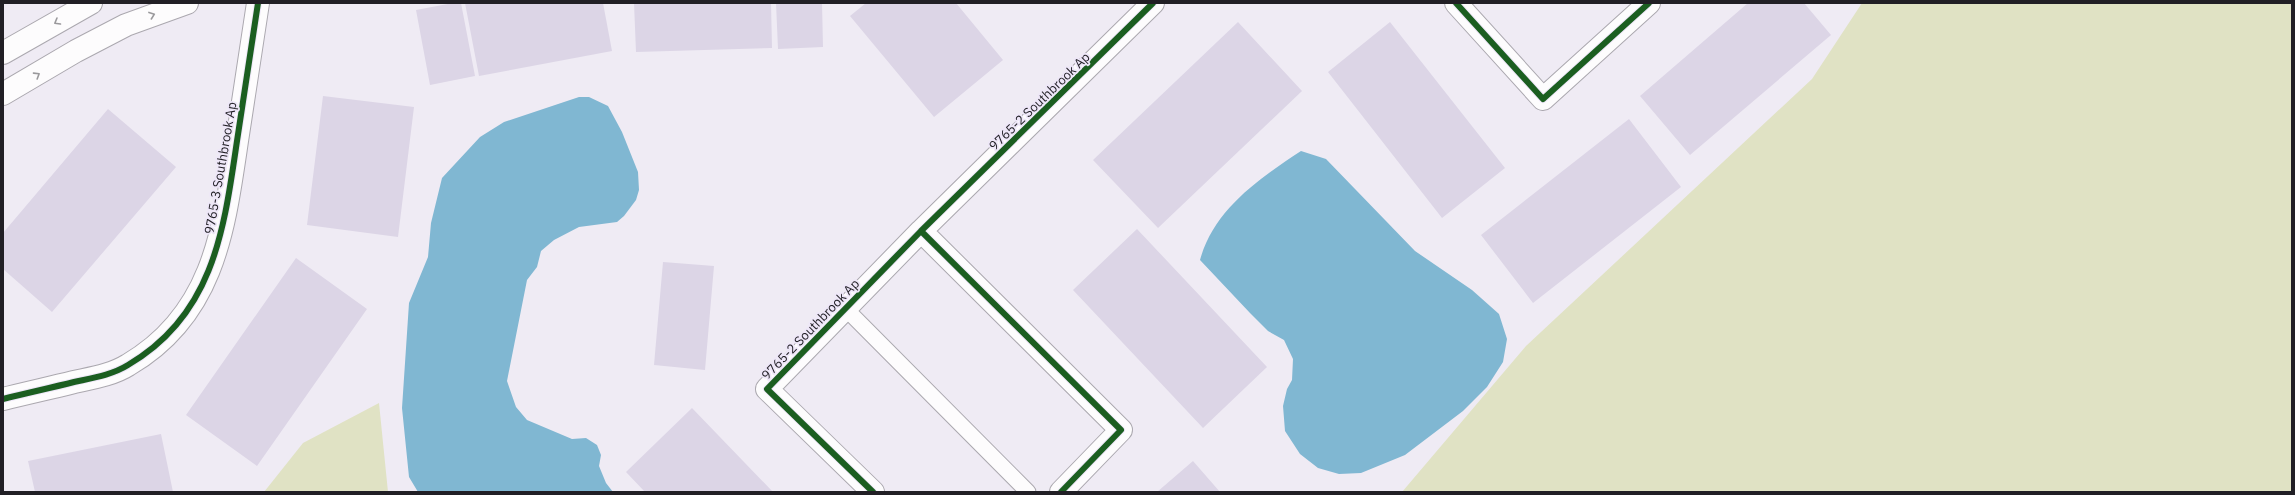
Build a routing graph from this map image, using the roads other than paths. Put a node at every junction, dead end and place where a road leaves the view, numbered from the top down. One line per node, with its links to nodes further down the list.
1 (91, 3): 7 (street, one-way to 7)
2 (186, 3): 8 (street, one-way to 2)
3 (258, 3): 11 (street, 9765-3 Southbrook Ap)
4 (1153, 3): 9 (street, 9765-2 Southbrook Ap)
5 (1649, 3): 6 (street)
6 (1468, 7)
7 (3, 53)
8 (3, 94)
9 (921, 231): 10 (street, 9765-2 Southbrook Ap); 14 (street)
10 (845, 308): 12 (street, 9765-2 Southbrook Ap); 13 (lane)
11 (3, 399)
12 (873, 492)
13 (1028, 492)
14 (1061, 492)

